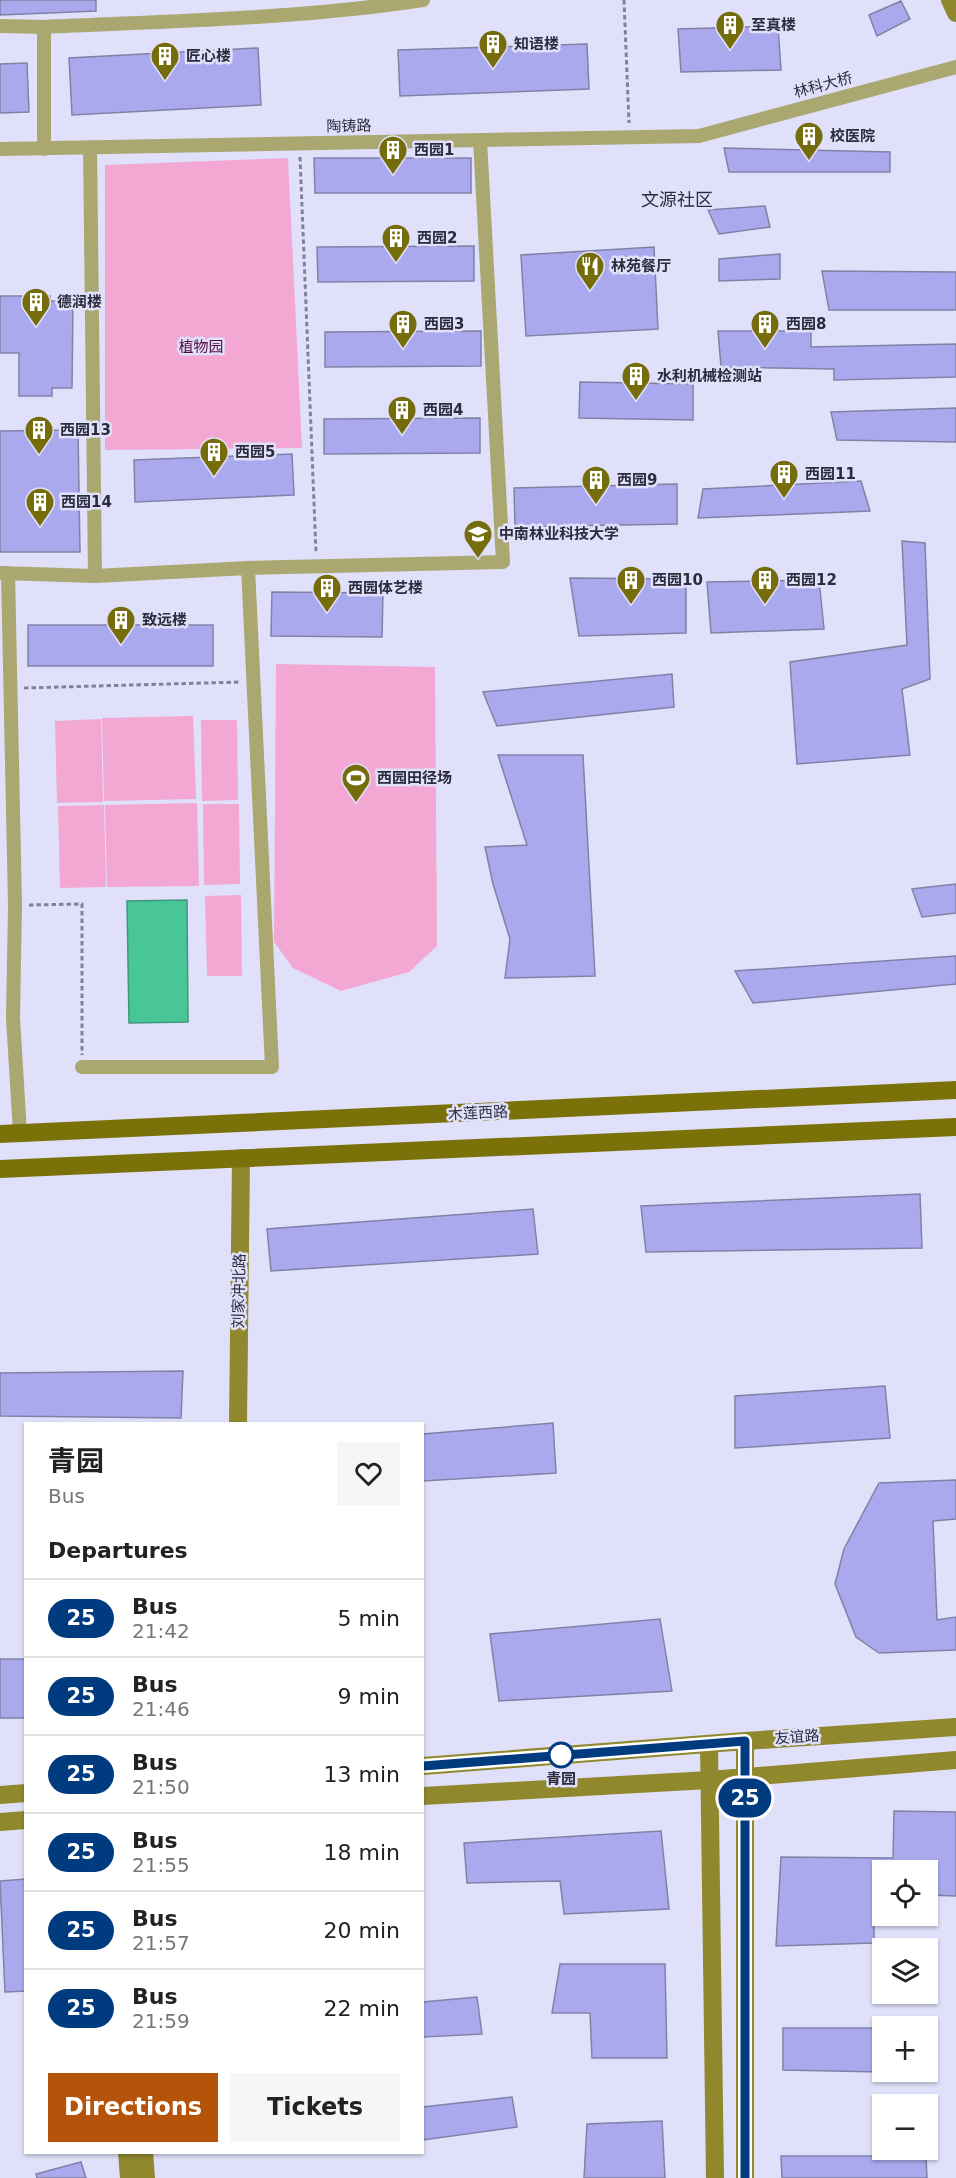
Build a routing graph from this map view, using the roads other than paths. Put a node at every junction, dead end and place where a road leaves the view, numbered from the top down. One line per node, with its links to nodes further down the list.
1 (423, 0): 5 (street)
2 (950, 0): 3 (main road)
3 (956, 14)
4 (0, 26): 5 (street)
5 (44, 27): 10 (street)
6 (956, 67): 7 (street, 林科大桥)
7 (699, 136): 8 (street, 陶铸路)
8 (480, 140): 9 (street, 陶铸路); 12 (street)
9 (90, 147): 10 (street, 陶铸路); 14 (street)
10 (44, 148): 11 (street, 陶铸路)
11 (0, 149)
12 (248, 568): 14 (street); 17 (street)
13 (4, 573): 14 (street); 15 (street)
14 (95, 576)
15 (6, 768): 16 (street)
16 (7, 870): 20 (street)
17 (82, 1067)
18 (956, 1090): 20 (main road, 木莲西路)
19 (956, 1127): 22 (main road)
20 (20, 1133): 21 (main road, 木莲西路)
21 (0, 1134)
22 (237, 1158): 23 (main road); 24 (main road, 刘家冲北路); 25 (main road, 刘家冲北路)
23 (0, 1169)
24 (228, 1422)
25 (238, 1422)
26 (956, 1727): 27 (main road, 友谊路)
27 (745, 1741): 28 (main road, 友谊路); 31 (main road)
28 (710, 1744): 30 (main road, 友谊路); 32 (main road)
29 (956, 1760): 31 (main road)
30 (424, 1766)
31 (745, 1777): 32 (main road); 43 (main road)
32 (709, 1780): 35 (main road); 42 (main road)
33 (24, 1793): 34 (main road)
34 (0, 1795)
35 (424, 1796)
36 (24, 1820): 37 (main road)
37 (0, 1822)
38 (127, 2154): 40 (main road)
39 (144, 2154): 41 (main road)
40 (129, 2178)
41 (146, 2178)
42 (715, 2178)
43 (745, 2178)

